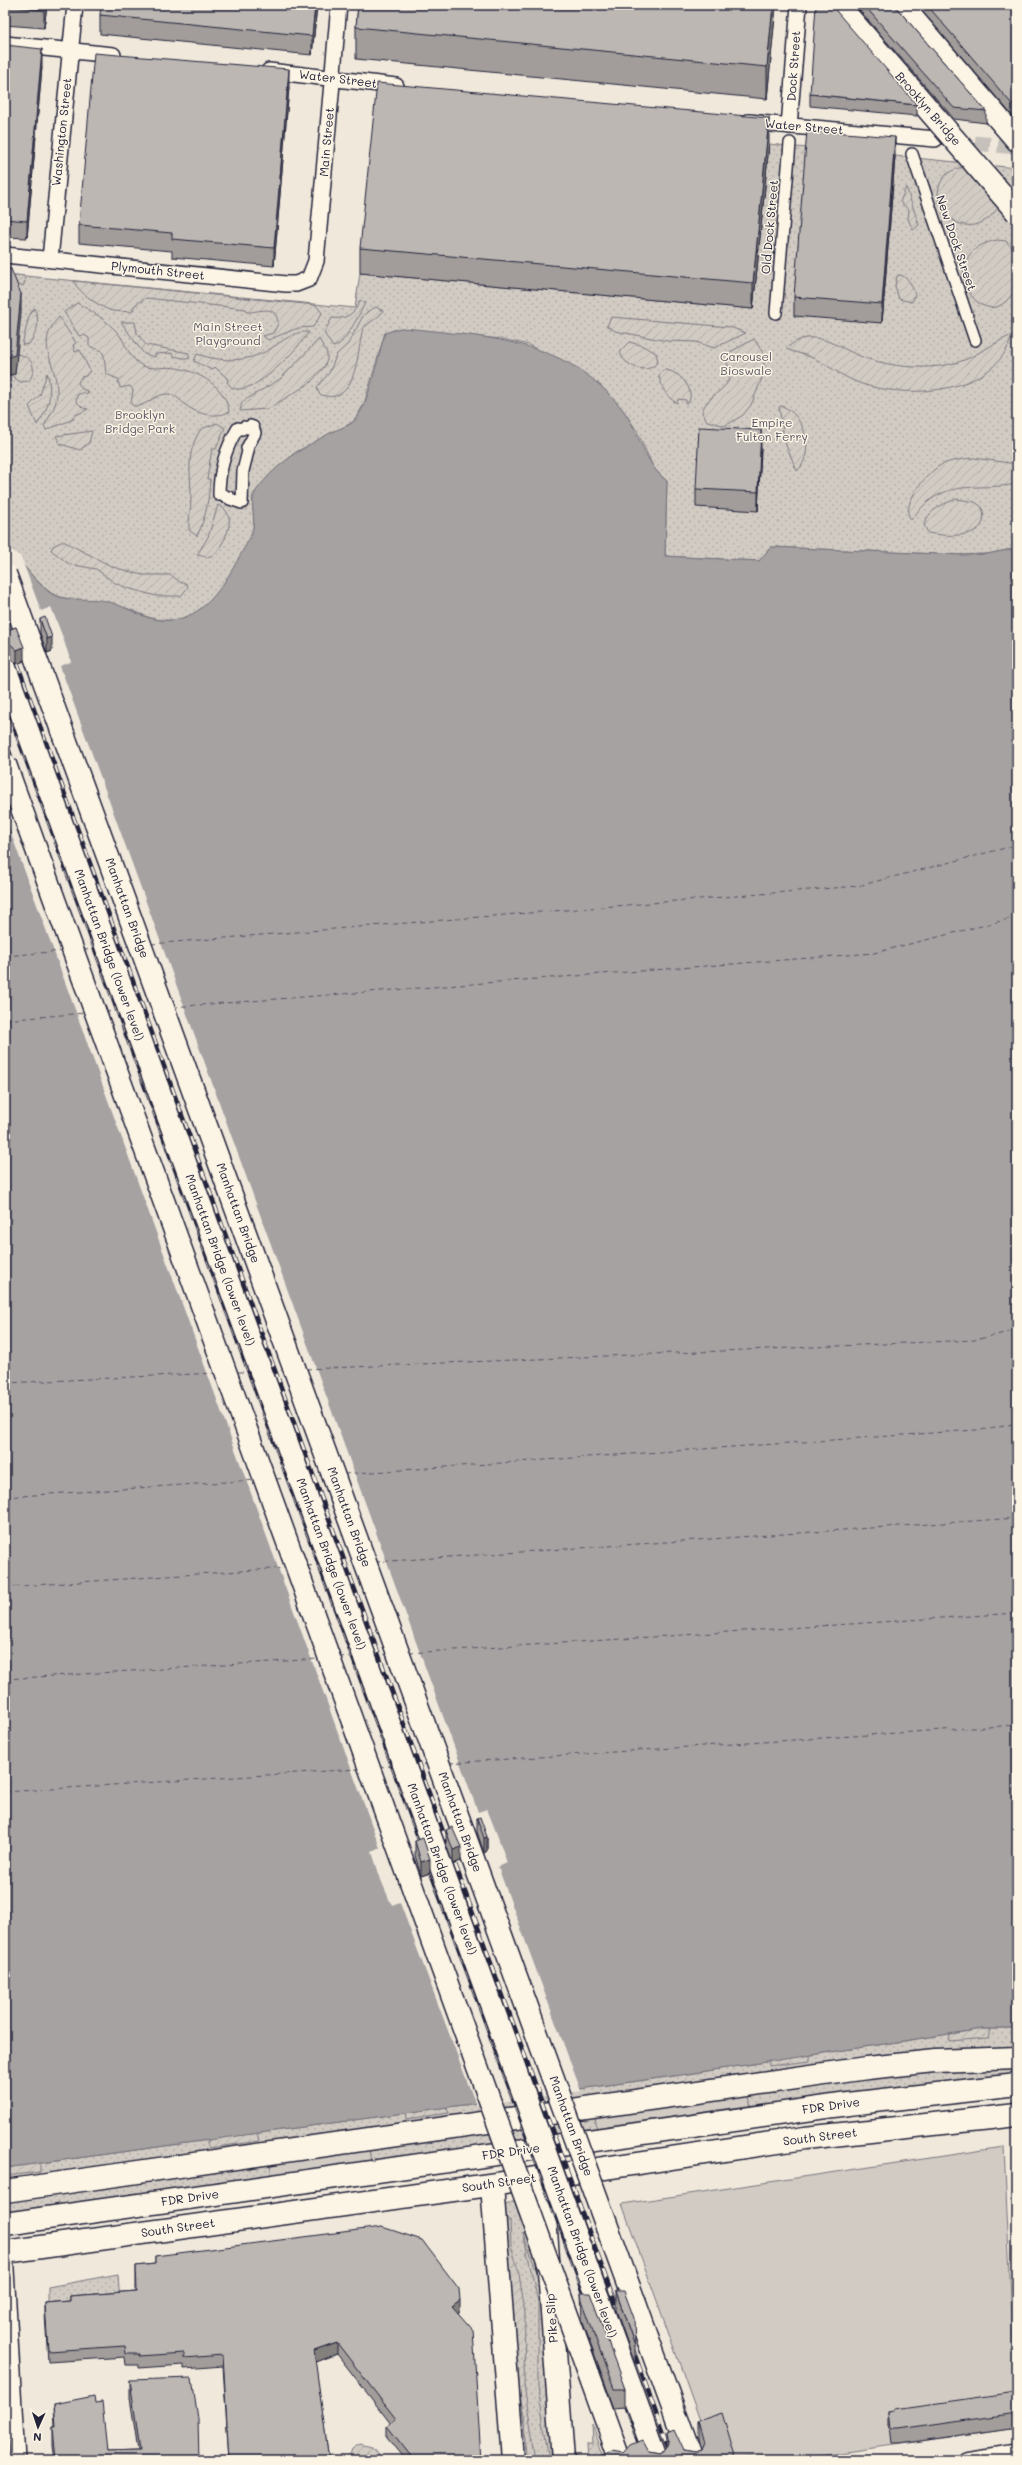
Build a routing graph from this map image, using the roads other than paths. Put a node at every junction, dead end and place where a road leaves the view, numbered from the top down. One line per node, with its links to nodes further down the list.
1 (75, 5): 7 (street, Washington Street)
2 (340, 5): 10 (street, Main Street)
3 (799, 5): 13 (street, Dock Street)
4 (838, 5): 18 (main road, Brooklyn Bridge, bridge)
5 (901, 5): 15 (main road)
6 (5, 44): 7 (street)
7 (71, 50): 8 (street); 20 (street, Washington Street)
8 (131, 57)
9 (254, 70): 10 (street, Water Street)
10 (333, 79): 11 (street, Water Street); 21 (street, Main Street)
11 (412, 88)
12 (735, 121): 13 (street, Water Street)
13 (789, 126): 14 (street, Water Street)
14 (935, 140)
15 (1017, 140)
16 (790, 143): 22 (street, Old Dock Street)
17 (912, 154): 23 (street, New Dock Street)
18 (1017, 212)
19 (5, 255): 20 (street, Plymouth Street)
20 (50, 259): 21 (street, Plymouth Street)
21 (309, 279)
22 (776, 313)
23 (975, 340)
24 (242, 503): 24 (street)
25 (5, 574): 44 (main road, Manhattan Bridge, bridge)
26 (5, 668): 43 (main road, Manhattan Bridge (lower level), bridge)
27 (5, 762): 42 (main road, bridge)
28 (1017, 2049): 30 (main road)
29 (1017, 2058): 30 (main road)
30 (935, 2060): 35 (main road, bridge)
31 (1017, 2085): 36 (main road, FDR Drive, bridge)
32 (1017, 2115): 33 (main road, South Street)
33 (542, 2177): 34 (main road, South Street); 41 (main road, Pike Slip)
34 (492, 2184): 37 (main road, South Street); 40 (main road)
35 (5, 2191)
36 (5, 2224)
37 (5, 2252): 39 (street)
38 (1017, 2452): 45 (street)
39 (17, 2460)
40 (513, 2460)
41 (563, 2460)
42 (620, 2460)
43 (658, 2460)
44 (692, 2460)
45 (966, 2460)

